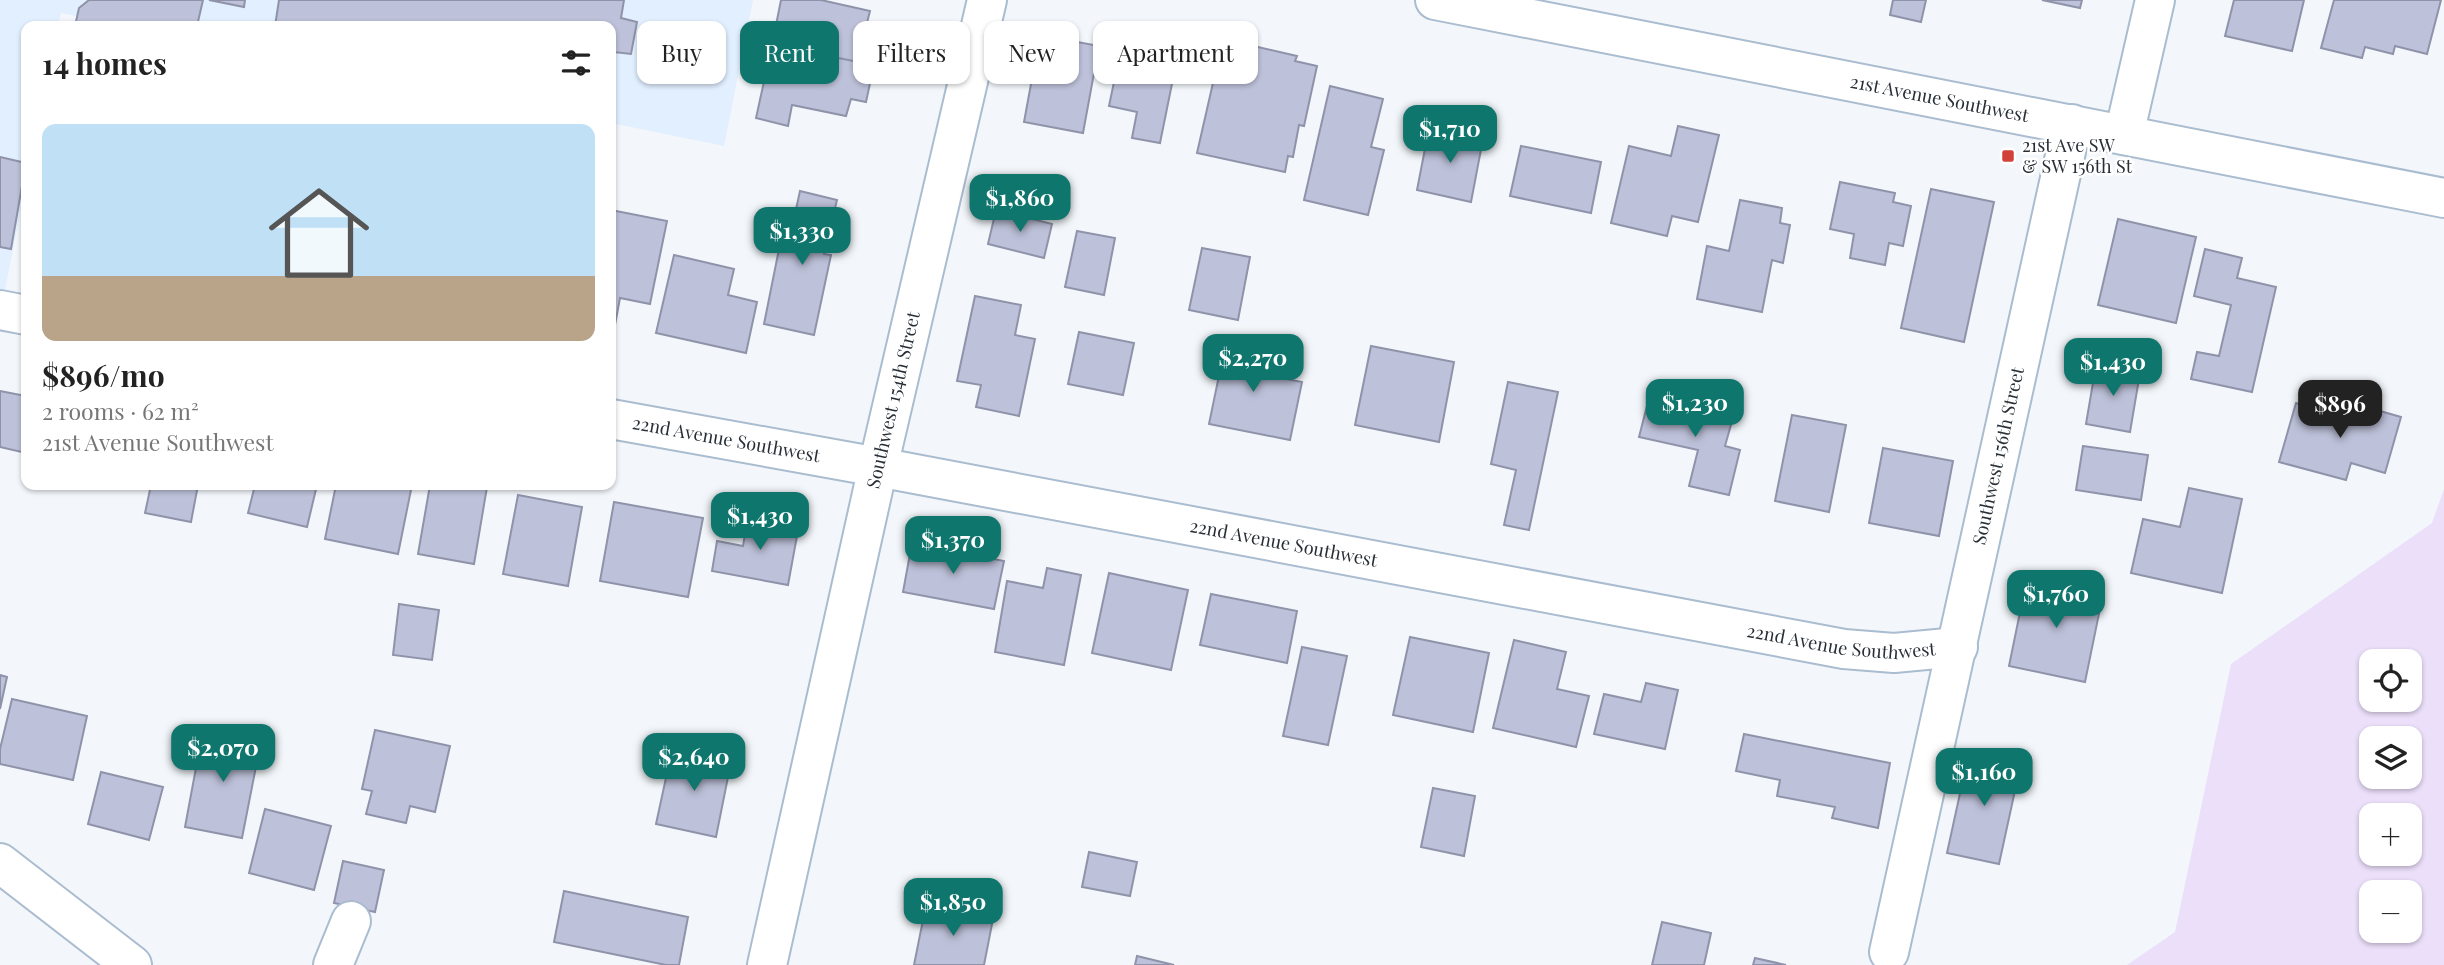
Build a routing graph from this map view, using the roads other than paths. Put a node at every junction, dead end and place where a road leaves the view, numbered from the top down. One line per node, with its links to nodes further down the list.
1 (987, 0): 10 (street, Southwest 154th Street)
2 (1435, 0): 4 (street, 21st Avenue Southwest)
3 (2155, 0): 5 (street)
4 (2072, 124): 5 (street, 21st Avenue Southwest); 11 (street, Southwest 156th Street)
5 (2124, 135): 6 (street, 21st Avenue Southwest)
6 (2444, 198)
7 (0, 310): 8 (street)
8 (21, 314)
9 (616, 420): 10 (street, 22nd Avenue Southwest)
10 (878, 467): 11 (street, 22nd Avenue Southwest); 17 (street, Southwest 154th Street)
11 (1958, 647): 14 (street, Southwest 156th Street)
12 (0, 863): 15 (street)
13 (351, 921): 16 (street)
14 (1889, 952)
15 (132, 965)
16 (333, 965)
17 (767, 965)

